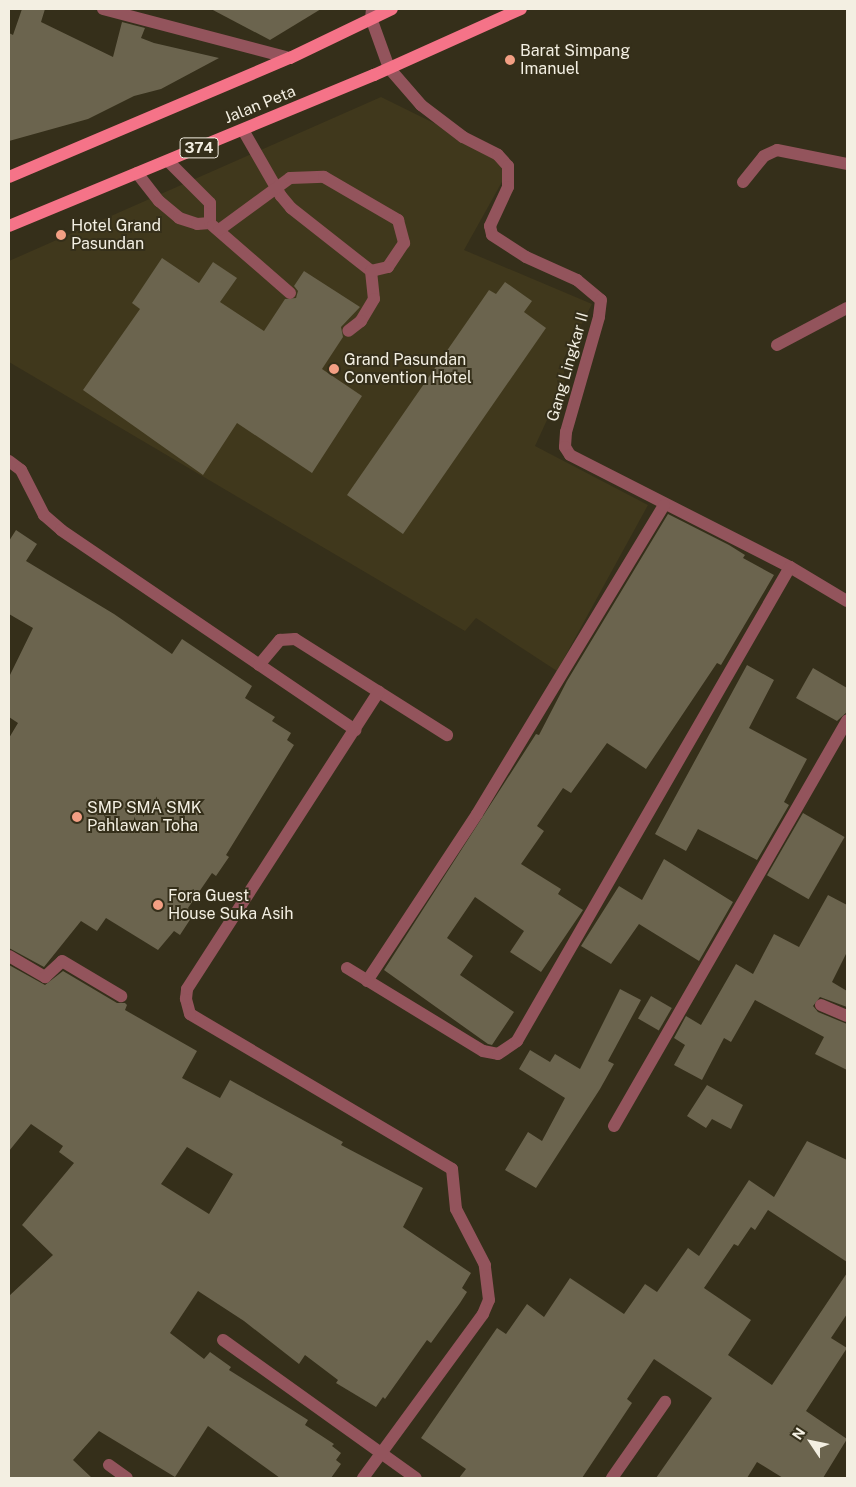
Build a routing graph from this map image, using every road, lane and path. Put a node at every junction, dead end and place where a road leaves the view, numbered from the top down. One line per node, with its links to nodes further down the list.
1 (103, 9): 5 (street)
2 (392, 9): 4 (main road, Jalan Peta)
3 (522, 9): 6 (main road, Jalan Peta / 374)
4 (372, 13): 5 (main road, Jalan Peta); 6 (street, Gang Lingkar II)
5 (290, 58): 11 (main road, Jalan Peta)
6 (390, 68): 7 (main road, Jalan Peta / 374); 22 (street, Gang Lingkar II)
7 (243, 130): 8 (main road, Jalan Peta / 374); 13 (street)
8 (168, 161): 10 (main road, Jalan Peta / 374); 15 (street)
9 (847, 164): 12 (street)
10 (137, 173): 14 (main road, Jalan Peta / 374); 15 (street)
11 (9, 177)
12 (743, 182)
13 (276, 187): 15 (street); 16 (street); 16 (street)
14 (9, 226)
15 (214, 226): 17 (street)
16 (371, 271): 19 (street)
17 (290, 293)
18 (847, 308): 20 (street)
19 (348, 330)
20 (777, 344)
21 (9, 461): 25 (street)
22 (664, 505): 23 (street, Gang Lingkar II); 32 (street)
23 (790, 567): 24 (street, Gang Lingkar II); 32 (street)
24 (847, 601)
25 (259, 665): 26 (street); 28 (street)
26 (378, 691): 28 (street); 29 (street)
27 (847, 720): 36 (street)
28 (355, 730): 39 (street)
29 (447, 735)
30 (9, 956): 33 (street)
31 (347, 968): 32 (street)
32 (367, 981)
33 (122, 996)
34 (821, 1005): 35 (street)
35 (847, 1016)
36 (614, 1126)
37 (223, 1340): 39 (street)
38 (666, 1402): 44 (street)
39 (381, 1455): 42 (street); 43 (street)
40 (109, 1465): 41 (street)
41 (127, 1478)
42 (363, 1478)
43 (416, 1478)
44 (612, 1478)

